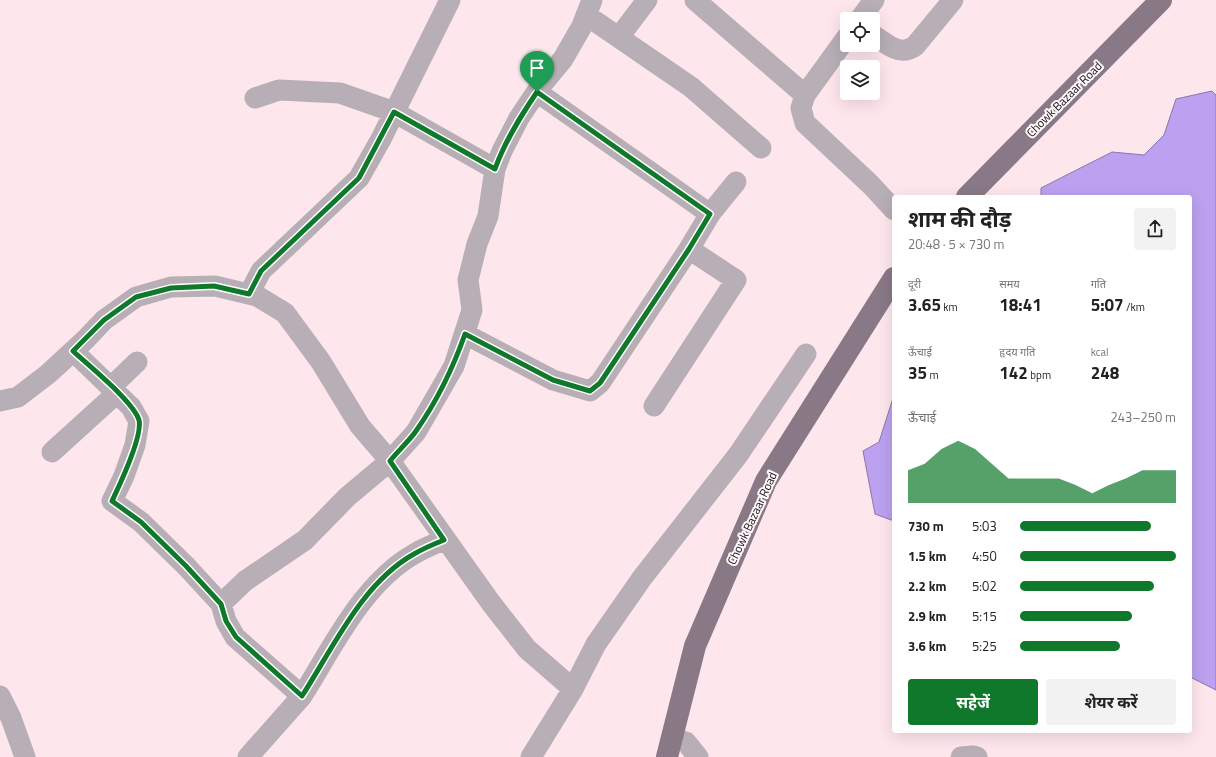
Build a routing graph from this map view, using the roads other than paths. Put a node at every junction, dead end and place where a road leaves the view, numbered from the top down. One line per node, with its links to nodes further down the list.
1 (450, 0): 15 (street)
2 (647, 0): 9 (street)
3 (695, 0): 13 (street)
4 (874, 0): 8 (street)
5 (953, 0): 10 (street)
6 (1161, 0): 19 (main road, Chowk Bazaar Road)
7 (589, 8): 9 (street); 12 (street)
8 (865, 12)
9 (619, 37): 16 (street)
10 (880, 39)
11 (840, 47): 13 (street)
12 (537, 92): 17 (street); 21 (street)
13 (806, 95): 20 (street)
14 (255, 98): 15 (street)
15 (394, 112): 17 (street); 24 (street)
16 (761, 148)
17 (495, 169): 25 (street)
18 (736, 182): 21 (street)
19 (969, 195)
20 (892, 208)
21 (710, 214): 22 (street)
22 (689, 249): 25 (street); 31 (street)
23 (892, 281): 39 (main road, Chowk Bazaar Road)
24 (249, 294): 26 (street); 33 (street)
25 (465, 334): 33 (street)
26 (73, 351): 29 (street); 30 (street)
27 (806, 354): 36 (street)
28 (137, 362): 29 (street)
29 (114, 390): 32 (street); 35 (street)
30 (0, 401)
31 (654, 406)
32 (52, 452)
33 (390, 461): 34 (street); 35 (street)
34 (444, 540): 36 (street); 38 (street)
35 (221, 604): 38 (street)
36 (572, 689): 42 (street)
37 (0, 696): 40 (street)
38 (302, 696): 41 (street)
39 (669, 748): 43 (street)
40 (25, 757)
41 (248, 757)
42 (531, 757)
43 (698, 757)
44 (961, 757): 45 (street)
45 (977, 757)

